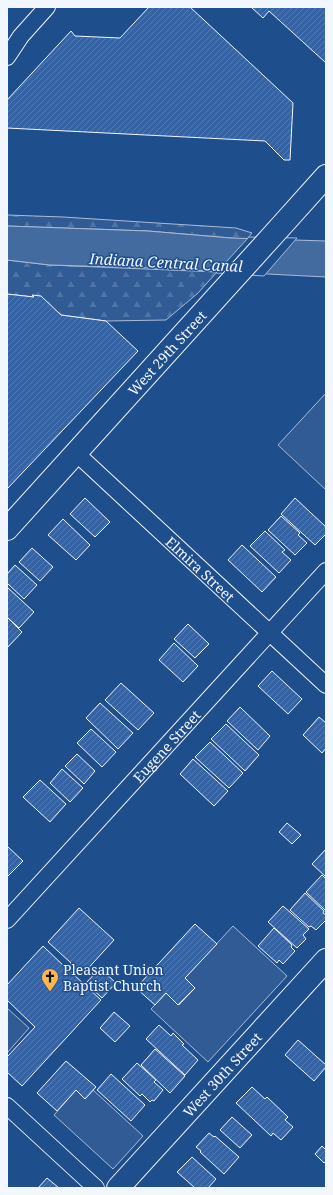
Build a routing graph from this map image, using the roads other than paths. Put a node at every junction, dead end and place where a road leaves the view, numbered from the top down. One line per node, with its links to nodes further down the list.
1 (47, 7): 2 (street)
2 (14, 36): 3 (street)
3 (7, 58)
4 (326, 176): 5 (main road, West 29th Street)
5 (76, 453): 6 (main road, West 29th Street); 8 (street, Elmira Street)
6 (7, 529)
7 (326, 571): 8 (street, Eugene Street)
8 (270, 633): 9 (street, Elmira Street); 10 (street, Eugene Street)
9 (326, 685)
10 (7, 920)
11 (326, 960): 14 (main road, West 30th Street)
12 (7, 1106): 13 (street)
13 (96, 1188)
14 (118, 1188)

